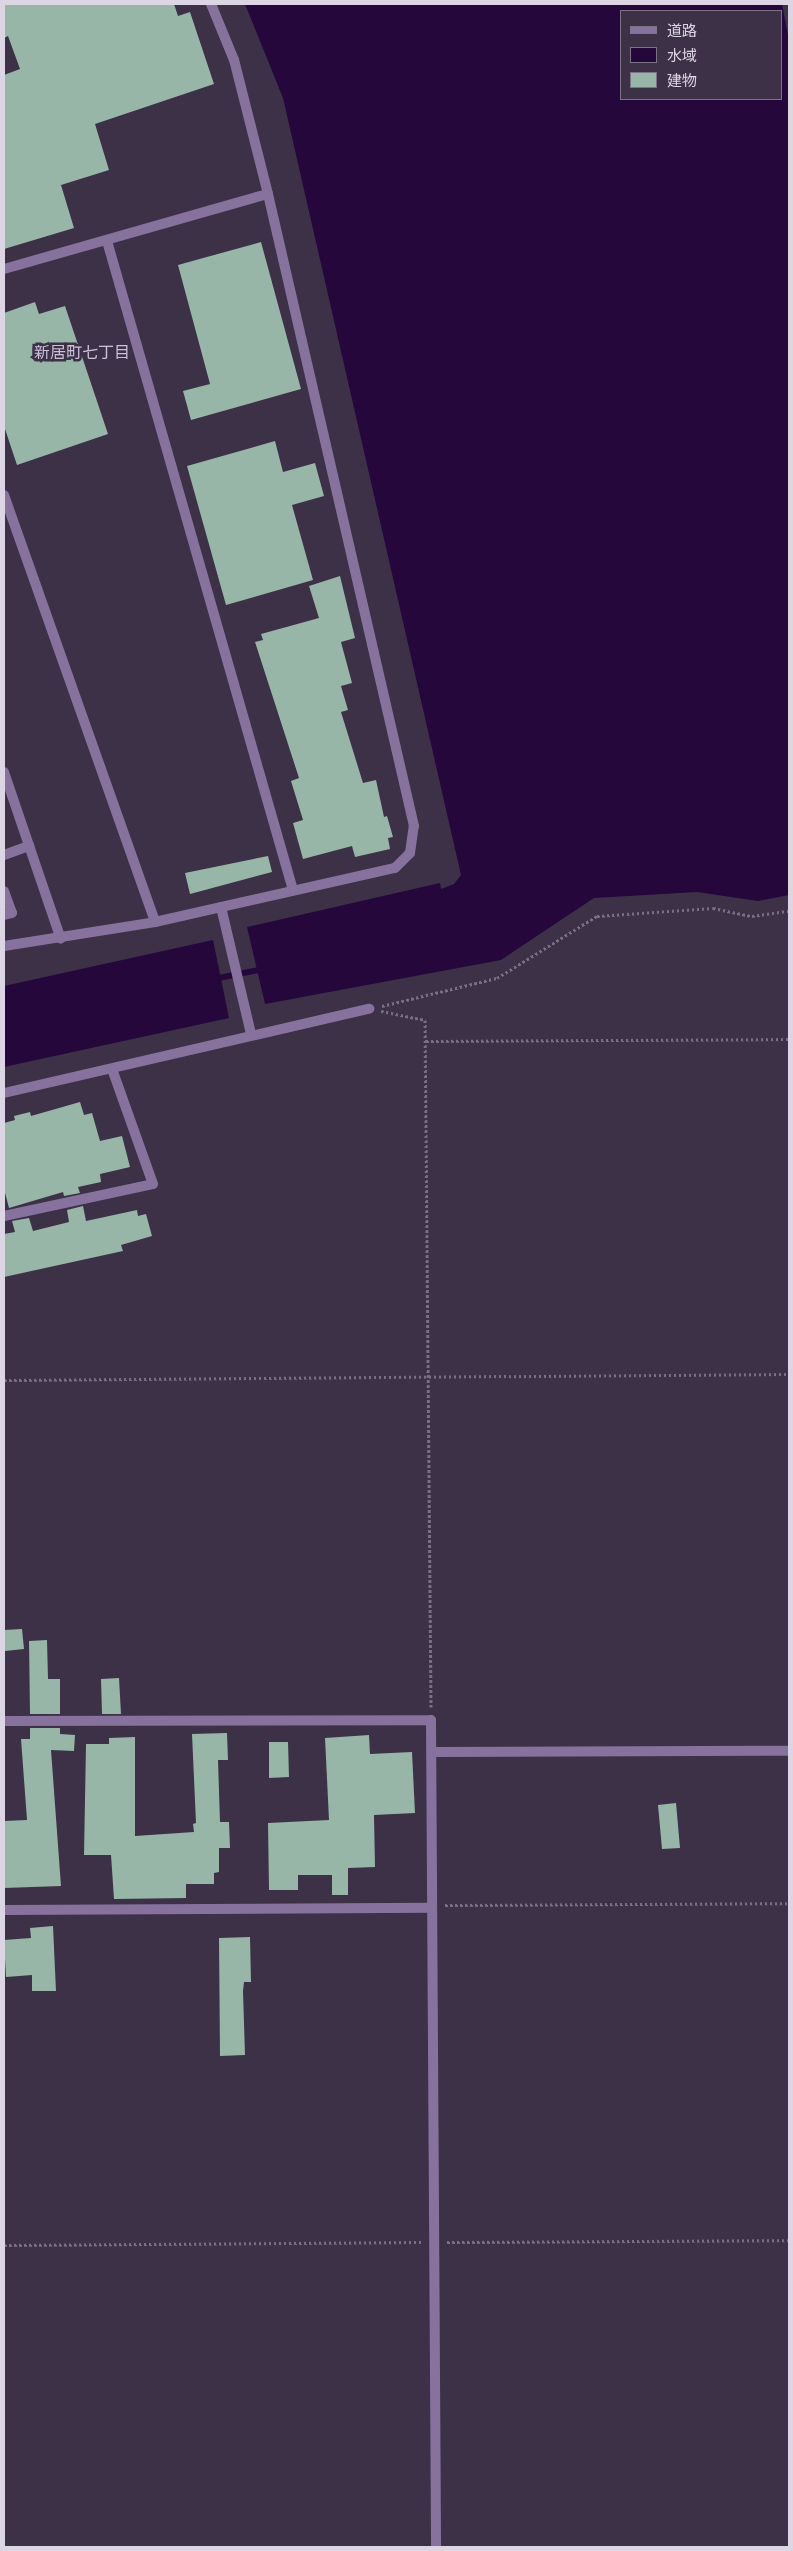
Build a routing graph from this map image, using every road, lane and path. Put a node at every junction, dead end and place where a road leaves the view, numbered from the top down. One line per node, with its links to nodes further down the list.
1 (211, 4): 2 (street)
2 (268, 194): 3 (street); 10 (street)
3 (107, 241): 4 (street); 10 (street)
4 (4, 269)
5 (4, 495): 14 (street)
6 (4, 772): 7 (street)
7 (29, 846): 8 (street); 15 (street)
8 (4, 855)
9 (4, 890): 13 (street)
10 (293, 890): 11 (street)
11 (221, 907): 14 (street); 18 (street)
12 (789, 912): 17 (path)
13 (4, 915)
14 (155, 922): 15 (street)
15 (61, 939): 16 (street)
16 (4, 946)
17 (369, 1009): 18 (street); 20 (path)
18 (251, 1034): 21 (street)
19 (789, 1040): 20 (path)
20 (426, 1041): 25 (path)
21 (112, 1069): 22 (street); 23 (street)
22 (4, 1094)
23 (4, 1216)
24 (789, 1374): 25 (path)
25 (428, 1379): 26 (path); 27 (path)
26 (4, 1380)
27 (431, 1720): 28 (street); 30 (street)
28 (4, 1722)
29 (789, 1751): 30 (street)
30 (433, 1752): 32 (street)
31 (789, 1903): 32 (path)
32 (432, 1906): 33 (street); 35 (street)
33 (4, 1910)
34 (789, 2240): 35 (path)
35 (434, 2242): 36 (path); 37 (street)
36 (4, 2245)
37 (436, 2547)

